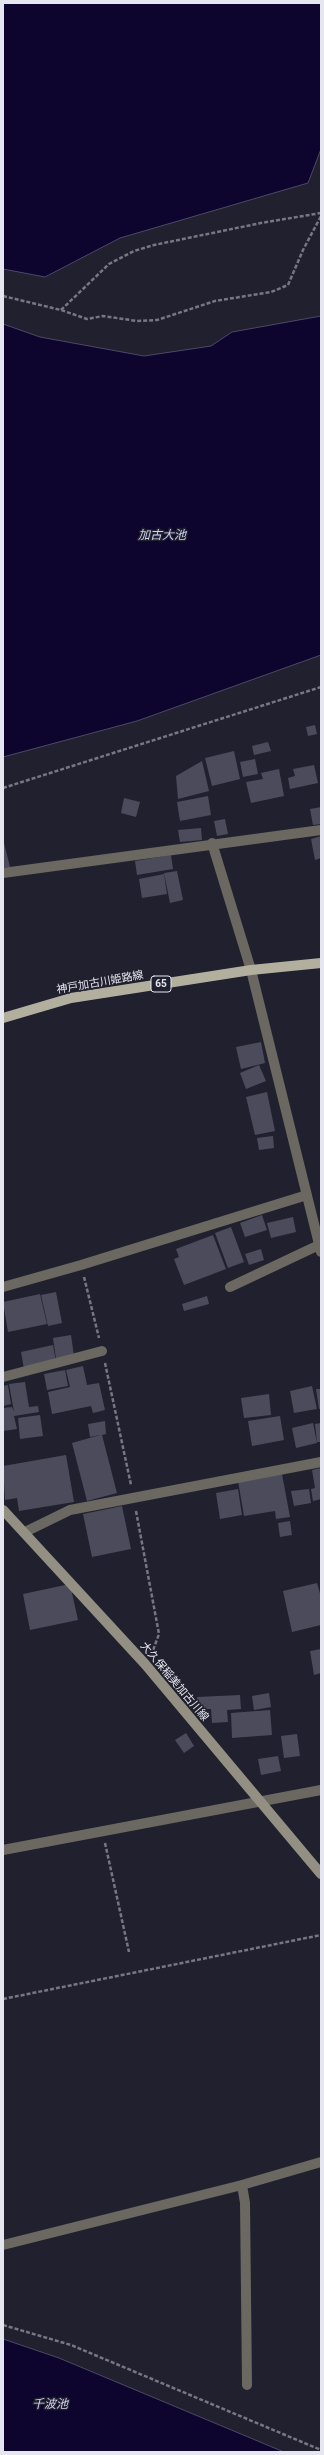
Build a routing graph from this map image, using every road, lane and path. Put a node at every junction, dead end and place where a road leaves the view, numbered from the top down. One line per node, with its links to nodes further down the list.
1 (321, 213): 4 (path)
2 (321, 216): 4 (path)
3 (3, 296): 4 (path)
4 (61, 310)
5 (321, 687): 6 (path)
6 (3, 788)
7 (321, 830): 8 (street)
8 (212, 843): 9 (street); 11 (street)
9 (3, 873)
10 (321, 963): 11 (main road, 神戸加古川姫路線 / 65)
11 (251, 970): 12 (main road, 神戸加古川姫路線 / 65); 13 (street)
12 (3, 1018)
13 (307, 1195): 14 (street); 15 (street)
14 (320, 1249): 17 (street)
15 (81, 1265): 16 (street); 18 (path)
16 (3, 1286)
17 (230, 1287)
18 (102, 1351): 19 (street); 21 (path)
19 (3, 1377)
20 (321, 1462): 21 (street)
21 (134, 1498): 23 (street); 24 (path)
22 (3, 1510): 23 (main road, 大久保稲美加古川線)
23 (25, 1532): 24 (main road, 大久保稲美加古川線)
24 (145, 1664): 26 (main road, 大久保稲美加古川線)
25 (321, 1790): 26 (street)
26 (262, 1801): 27 (street); 29 (main road, 大久保稲美加古川線)
27 (102, 1831): 28 (street); 31 (path)
28 (3, 1850)
29 (321, 1874)
30 (321, 1935): 32 (path)
31 (129, 1952)
32 (3, 1999)
33 (321, 2162): 34 (street)
34 (242, 2184): 35 (street); 37 (street)
35 (3, 2245)
36 (3, 2325): 38 (path)
37 (247, 2384)
38 (321, 2450)

